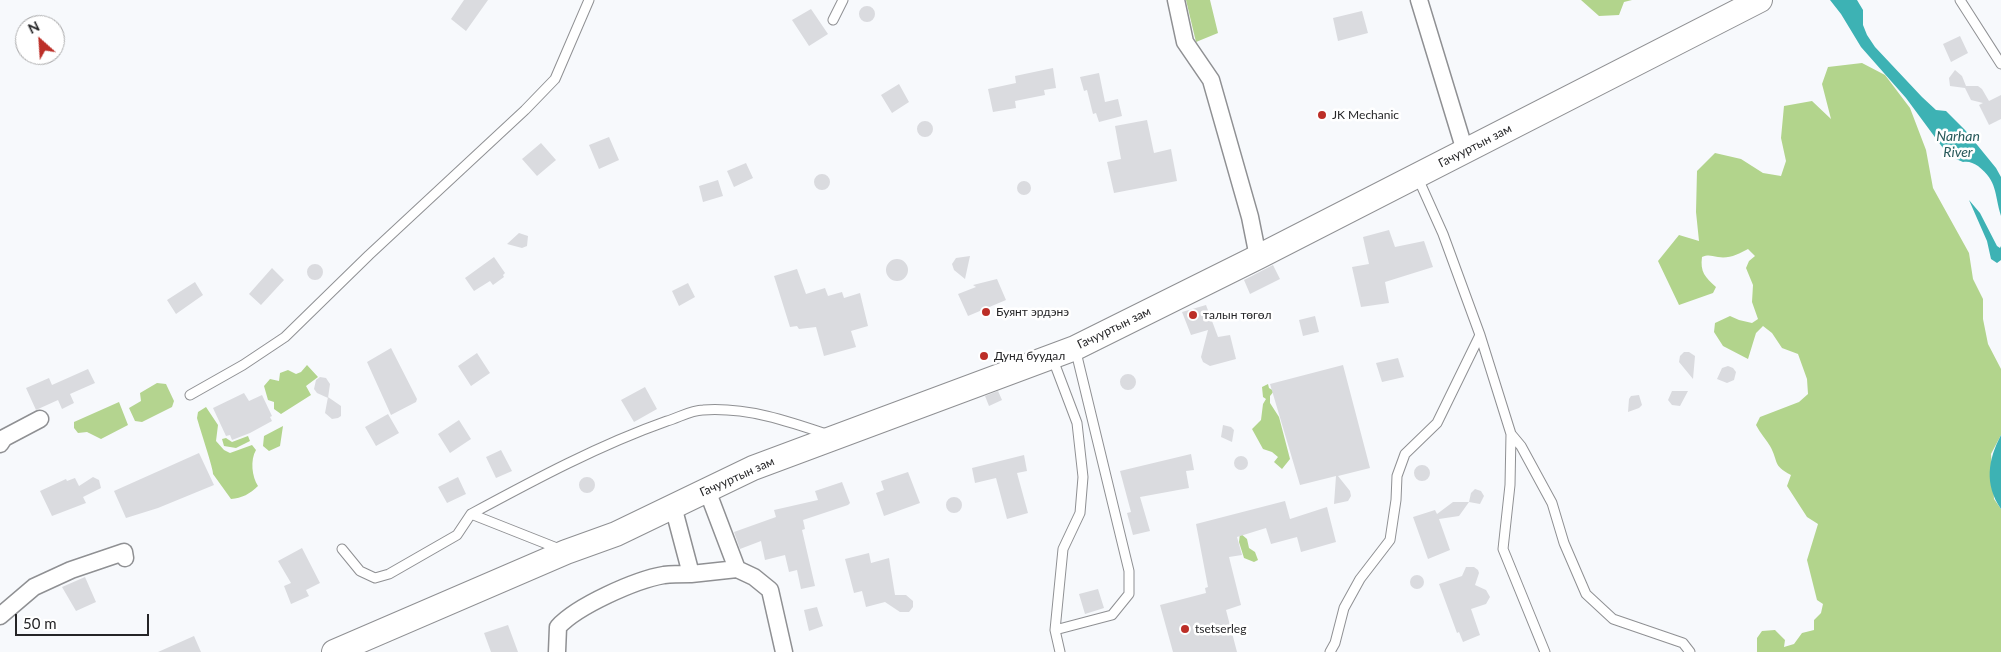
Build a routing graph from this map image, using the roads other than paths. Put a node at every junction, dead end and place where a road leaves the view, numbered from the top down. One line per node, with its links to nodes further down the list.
1 (589, 0): 15 (lane)
2 (843, 0): 7 (lane)
3 (1176, 0): 11 (street)
4 (1419, 0): 9 (street)
5 (1760, 0): 9 (main road, Гачууртын зам)
6 (1960, 0): 8 (lane)
7 (833, 20)
8 (2001, 64)
9 (1465, 151): 10 (main road, Гачууртын зам)
10 (1416, 176): 11 (main road, Гачууртын зам); 12 (lane)
11 (1258, 257): 13 (main road, Гачууртын зам)
12 (1480, 335): 17 (lane); 34 (lane)
13 (1074, 348): 14 (main road, Гачууртын зам); 29 (lane)
14 (1052, 358): 18 (main road, Гачууртын зам); 29 (lane)
15 (190, 395)
16 (40, 419): 19 (street)
17 (1511, 434): 35 (lane); 36 (lane)
18 (836, 437): 20 (main road, Гачууртын зам); 22 (lane)
19 (0, 444)
20 (707, 490): 21 (main road, Гачууртын зам); 26 (street)
21 (673, 506): 24 (main road, Гачууртын зам); 27 (street)
22 (471, 514): 23 (lane); 24 (lane)
23 (342, 549)
24 (566, 552): 30 (main road, Гачууртын зам)
25 (126, 558): 28 (street)
26 (736, 569): 27 (street); 32 (street)
27 (691, 574): 31 (street)
28 (0, 616)
29 (1055, 630): 33 (lane)
30 (334, 652)
31 (557, 652)
32 (784, 652)
33 (1060, 652)
34 (1330, 652)
35 (1545, 652)
36 (1690, 652)

